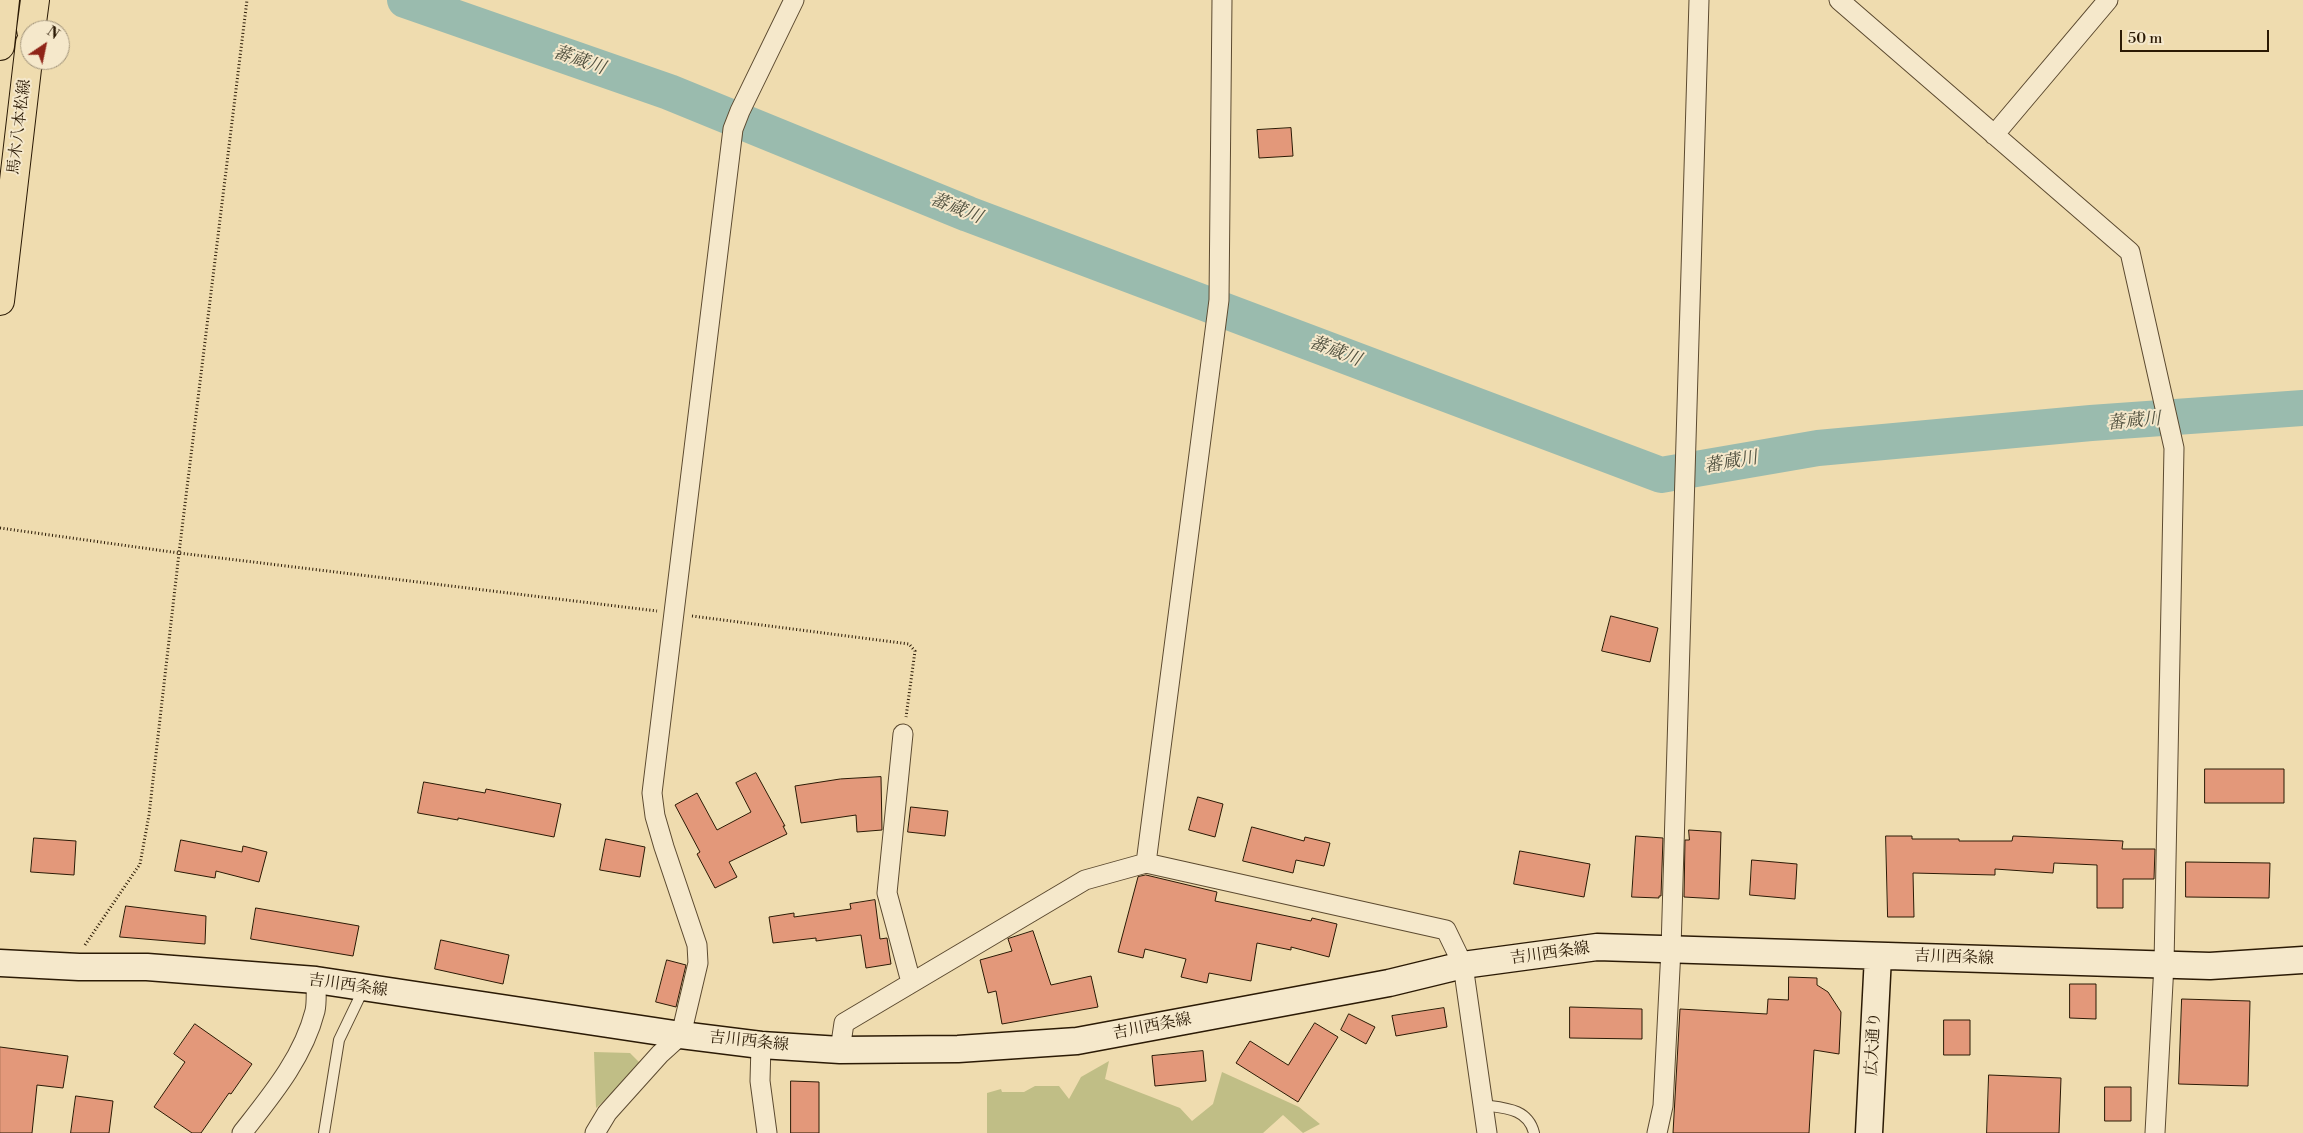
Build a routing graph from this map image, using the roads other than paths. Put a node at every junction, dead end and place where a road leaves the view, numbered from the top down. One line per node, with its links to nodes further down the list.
1 (5, 0): 9 (main road)
2 (35, 0): 8 (main road)
3 (794, 0): 24 (street)
4 (1222, 0): 14 (street)
5 (1699, 0): 15 (street)
6 (1839, 0): 11 (street)
7 (2108, 0): 11 (street)
8 (33, 20)
9 (0, 46)
10 (27, 70): 12 (main road, 馬木八本松線)
11 (1994, 135): 19 (street)
12 (0, 301)
13 (903, 734): 22 (street)
14 (1146, 863): 20 (street); 22 (street)
15 (1671, 949): 16 (main road, 吉川西条線); 20 (main road, 吉川西条線); 34 (street)
16 (1878, 956): 19 (main road, 吉川西条線); 35 (main road, 広大通り)
17 (2303, 960): 19 (main road, 吉川西条線)
18 (0, 962): 21 (main road, 吉川西条線)
19 (2164, 964): 36 (street)
20 (1463, 965): 26 (main road, 吉川西条線); 27 (street)
21 (316, 980): 23 (main road, 吉川西条線); 28 (street)
22 (911, 982): 26 (street)
23 (364, 988): 24 (main road, 吉川西条線); 29 (lane)
24 (681, 1035): 25 (main road, 吉川西条線); 30 (street)
25 (761, 1045): 26 (main road, 吉川西条線); 31 (street)
26 (840, 1050)
27 (1483, 1105): 32 (street); 33 (lane)
28 (242, 1133)
29 (324, 1133)
30 (595, 1133)
31 (767, 1133)
32 (1487, 1133)
33 (1534, 1133)
34 (1657, 1133)
35 (1869, 1133)
36 (2154, 1133)

